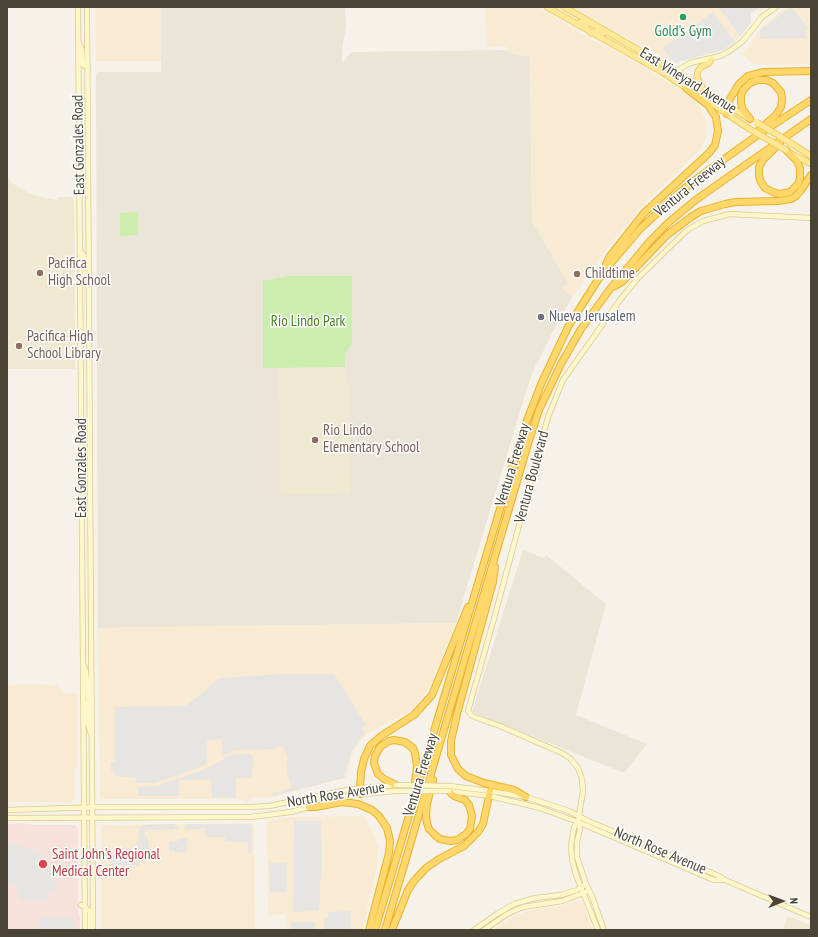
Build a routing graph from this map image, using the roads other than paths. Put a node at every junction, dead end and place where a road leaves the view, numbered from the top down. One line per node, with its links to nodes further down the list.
1 (78, 7): 10 (main road, East Gonzales Road)
2 (87, 7): 12 (main road, East Gonzales Road)
3 (547, 7): 7 (main road, East Vineyard Avenue)
4 (564, 7): 6 (main road, East Vineyard Avenue)
5 (776, 7): 11 (main road)
6 (591, 23): 7 (main road); 8 (main road, East Vineyard Avenue)
7 (576, 24): 9 (main road, East Vineyard Avenue)
8 (607, 32): 9 (main road); 13 (main road, East Vineyard Avenue)
9 (591, 33): 15 (main road, East Vineyard Avenue)
10 (78, 42): 12 (main road); 30 (main road, East Gonzales Road)
11 (711, 59): 13 (main road); 17 (main road)
12 (88, 67): 33 (main road, East Gonzales Road)
13 (675, 71): 15 (main road); 17 (main road, East Vineyard Avenue)
14 (811, 71): 19 (highway)
15 (667, 76): 16 (main road, East Vineyard Avenue)
16 (686, 88): 20 (main road, East Vineyard Avenue); 31 (highway)
17 (702, 88): 19 (main road, East Vineyard Avenue)
18 (811, 100): 24 (highway, Ventura Freeway)
19 (727, 104): 20 (highway); 21 (main road, East Vineyard Avenue)
20 (727, 114): 25 (main road, East Vineyard Avenue, bridge)
21 (750, 119): 24 (highway); 26 (main road, East Vineyard Avenue, bridge)
22 (811, 119): 23 (highway, Ventura Freeway)
23 (785, 136): 25 (highway); 34 (highway, Ventura Freeway)
24 (755, 137): 31 (highway, Ventura Freeway)
25 (786, 150): 27 (main road, East Vineyard Avenue)
26 (811, 156)
27 (811, 164)
28 (811, 175): 34 (highway)
29 (811, 218): 56 (main road, Ventura Boulevard)
30 (80, 250): 32 (main road, East Gonzales Road); 33 (main road)
31 (601, 275): 37 (highway, Ventura Freeway)
32 (81, 277): 35 (main road); 38 (main road, East Gonzales Road)
33 (88, 278): 35 (main road, East Gonzales Road)
34 (610, 289): 36 (highway, Ventura Freeway)
35 (89, 326): 40 (main road, East Gonzales Road)
36 (501, 537): 42 (highway, Ventura Freeway); 47 (highway)
37 (475, 594): 45 (highway); 48 (highway, Ventura Freeway)
38 (83, 665): 39 (main road, East Gonzales Road); 40 (main road)
39 (83, 701): 41 (main road); 51 (main road, East Gonzales Road)
40 (92, 701): 41 (main road, East Gonzales Road)
41 (92, 737): 49 (main road, East Gonzales Road)
42 (435, 761): 44 (highway); 67 (highway, Ventura Freeway)
43 (395, 788): 44 (main road, North Rose Avenue, bridge); 45 (main road, North Rose Avenue); 48 (highway)
44 (450, 788): 46 (main road, North Rose Avenue)
45 (360, 791): 49 (main road, North Rose Avenue); 50 (main road, North Rose Avenue)
46 (490, 793): 47 (main road, North Rose Avenue); 56 (main road, North Rose Avenue); 68 (highway)
47 (526, 797): 56 (main road, North Rose Avenue)
48 (412, 804): 66 (highway, Ventura Freeway)
49 (93, 807): 51 (main road, North Rose Avenue); 54 (main road, East Gonzales Road)
50 (309, 807): 54 (main road, North Rose Avenue); 65 (highway)
51 (84, 808): 52 (main road, North Rose Avenue); 53 (main road, East Gonzales Road)
52 (7, 810)
53 (84, 817): 54 (main road, North Rose Avenue); 55 (main road, North Rose Avenue); 60 (main road, East Gonzales Road)
54 (93, 817): 64 (main road, East Gonzales Road)
55 (7, 818)
56 (579, 819): 57 (main road, Ventura Boulevard); 61 (main road, North Rose Avenue)
57 (584, 886): 58 (main road); 59 (main road); 69 (main road)
58 (589, 890): 59 (main road); 72 (main road)
59 (584, 892): 70 (main road); 71 (main road)
60 (83, 906): 62 (main road, East Gonzales Road); 63 (main road)
61 (811, 917)
62 (85, 930)
63 (90, 930)
64 (93, 930)
65 (369, 930)
66 (375, 930)
67 (384, 930)
68 (392, 930)
69 (474, 930)
70 (484, 930)
71 (598, 930)
72 (604, 930)

